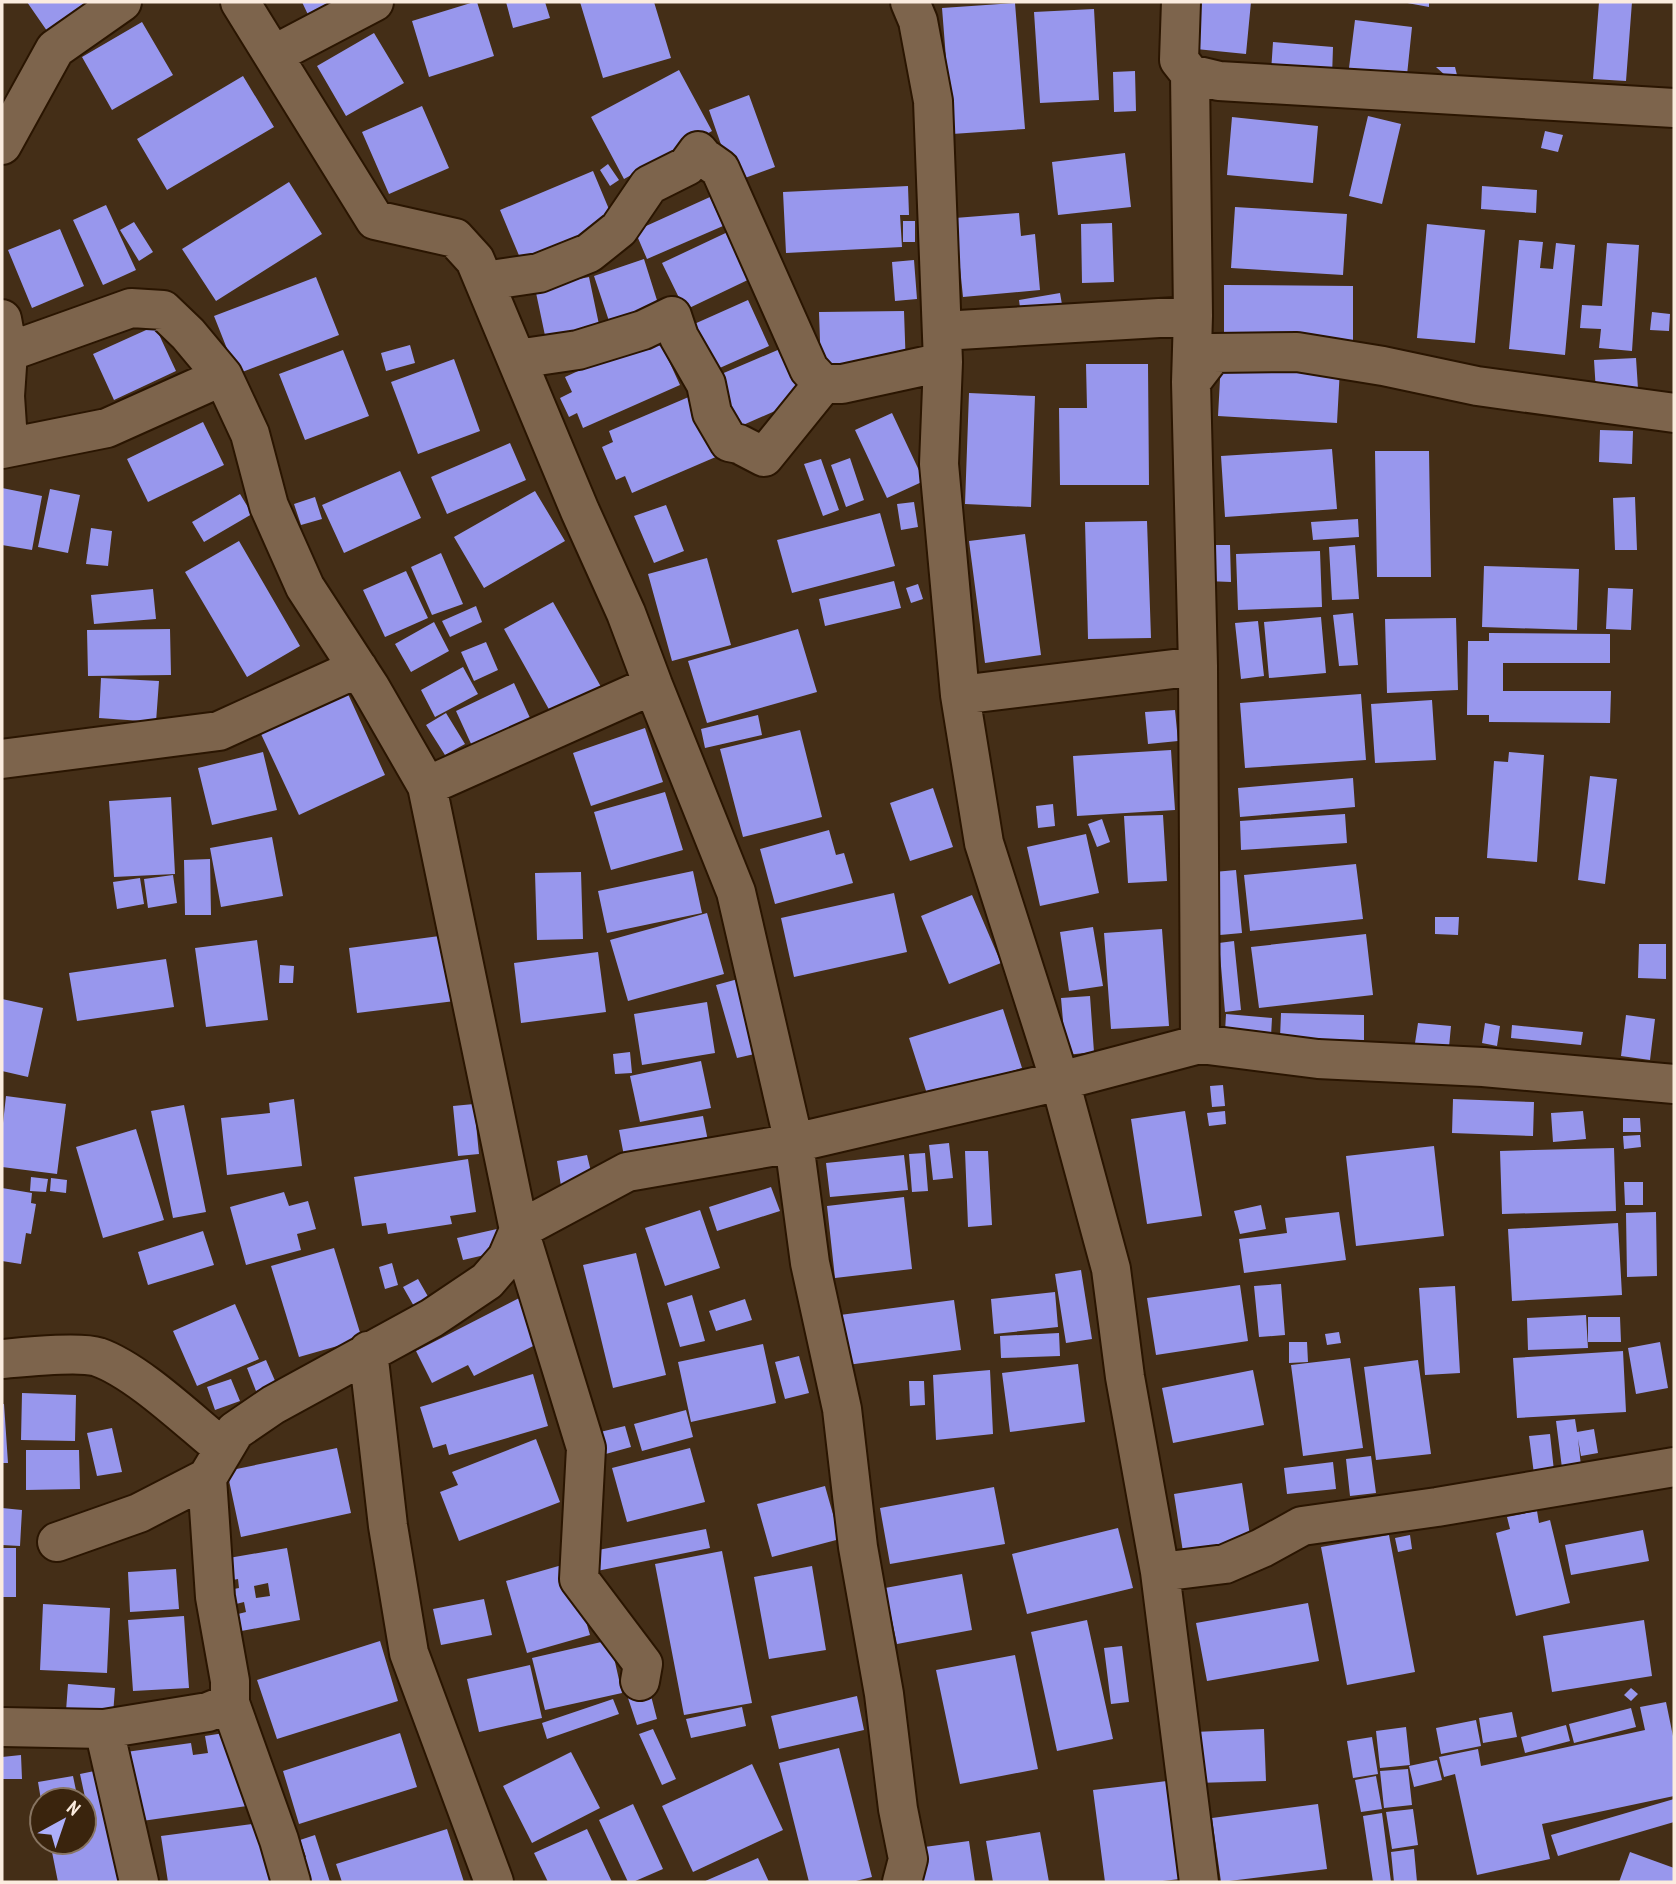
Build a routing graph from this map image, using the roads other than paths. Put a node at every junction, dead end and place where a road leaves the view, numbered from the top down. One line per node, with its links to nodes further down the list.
1 (122, 2): 9 (street)
2 (240, 2): 6 (street)
3 (374, 2): 6 (street)
4 (910, 2): 13 (street)
5 (1181, 2): 7 (street)
6 (273, 55): 10 (street)
7 (1190, 74): 8 (street); 11 (street)
8 (1674, 108)
9 (2, 145)
10 (484, 281): 14 (street); 17 (street)
11 (1179, 317): 13 (street); 16 (street)
12 (5, 335): 15 (street); 19 (street)
13 (943, 346): 17 (street); 24 (street)
14 (517, 359): 17 (street); 23 (street)
15 (223, 376): 20 (street); 22 (street)
16 (1191, 382): 18 (street); 21 (street)
17 (823, 384)
18 (1674, 414)
19 (2, 435)
20 (2, 449)
21 (1198, 666): 24 (street); 27 (street)
22 (358, 668): 25 (street); 26 (street)
23 (653, 685): 26 (street); 30 (street)
24 (960, 695): 28 (street)
25 (2, 759)
26 (427, 786): 31 (street)
27 (1200, 1044): 28 (street); 29 (street)
28 (1060, 1081): 30 (street); 37 (street)
29 (1674, 1084)
30 (794, 1143): 31 (street); 45 (street)
31 (519, 1230): 32 (street); 38 (street)
32 (368, 1351): 34 (street); 44 (street)
33 (2, 1359): 34 (street)
34 (216, 1464): 36 (street); 39 (street)
35 (1674, 1467): 37 (street)
36 (57, 1542)
37 (1160, 1572): 46 (street)
38 (640, 1681)
39 (230, 1703): 41 (street); 43 (street)
40 (2, 1727): 41 (street)
41 (104, 1729): 42 (street)
42 (139, 1882)
43 (291, 1882)
44 (494, 1882)
45 (902, 1882)
46 (1199, 1882)

